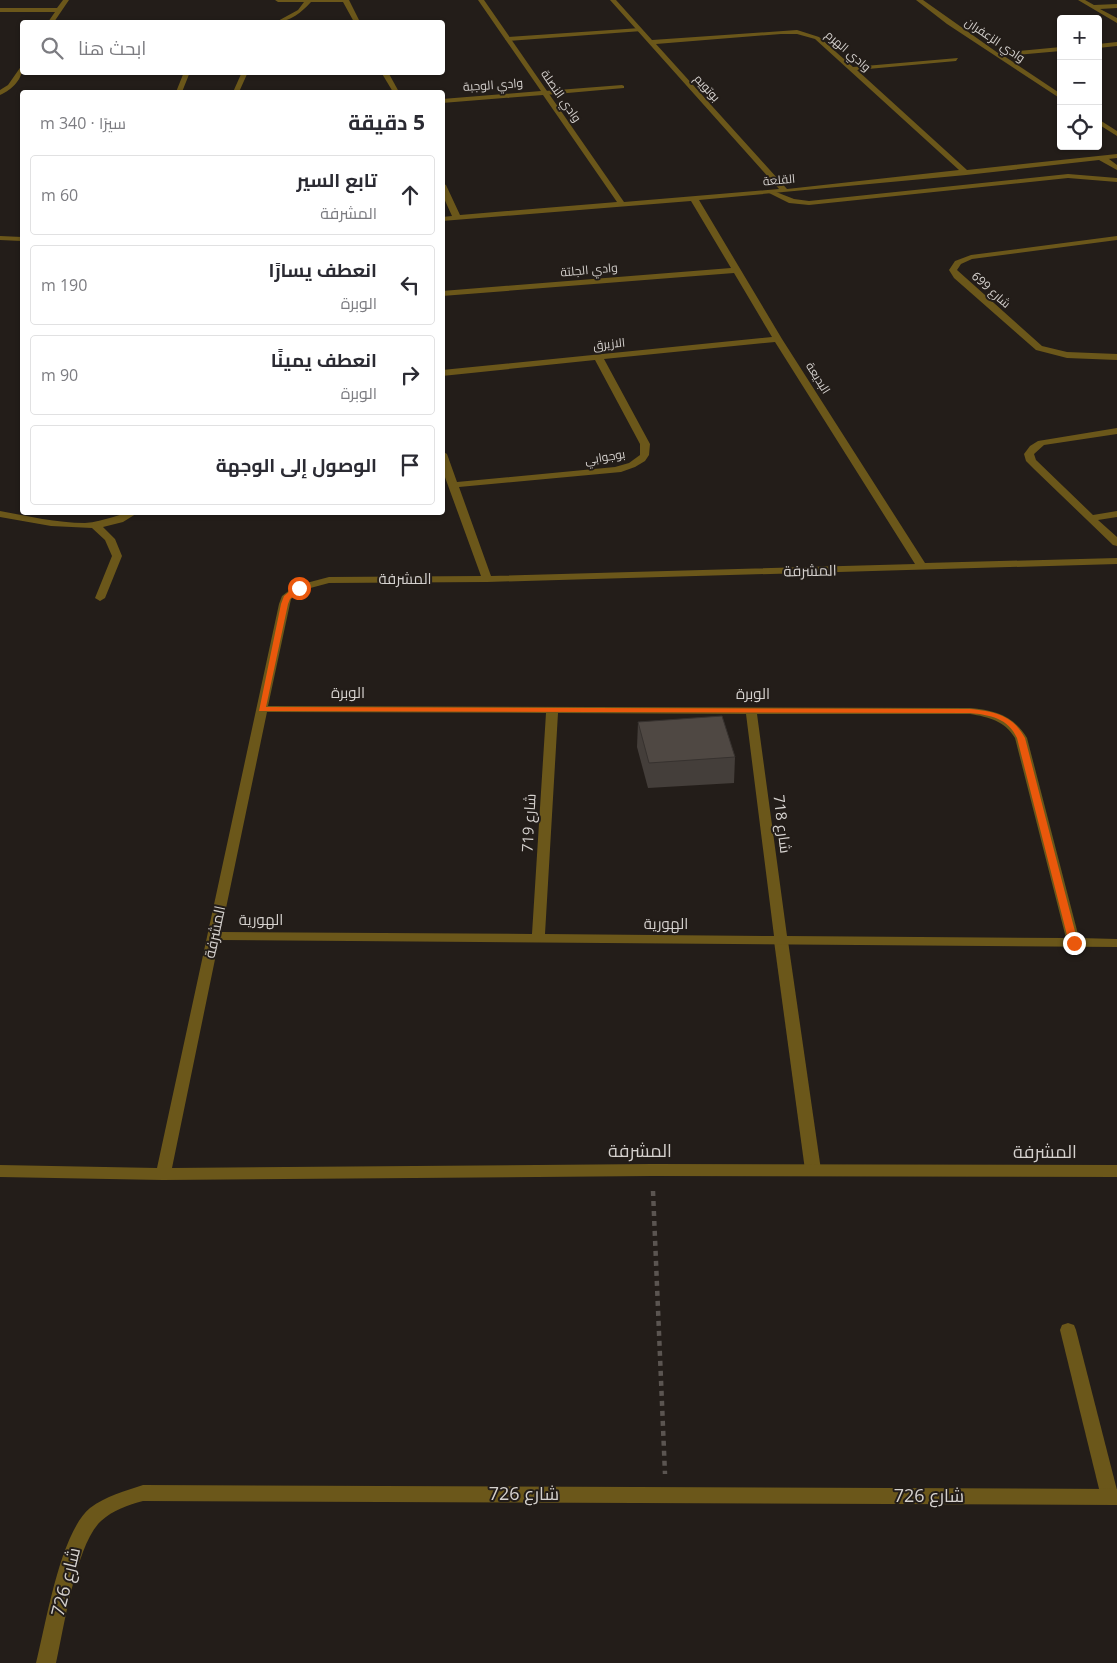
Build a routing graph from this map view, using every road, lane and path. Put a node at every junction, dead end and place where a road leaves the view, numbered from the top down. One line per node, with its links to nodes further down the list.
1 (66, 0): 12 (street)
2 (278, 0): 3 (street)
3 (309, 0): 4 (street); 14 (street)
4 (346, 0): 15 (street)
5 (481, 0): 18 (street, وادي النصلة)
6 (613, 0): 17 (street, بوتويم)
7 (919, 0): 23 (street, وادي الزعفران)
8 (1081, 0): 10 (street)
9 (1117, 6): 10 (street)
10 (1093, 7): 16 (street)
11 (0, 10): 12 (street)
12 (59, 10): 13 (street)
13 (52, 20)
14 (283, 20)
15 (356, 20)
16 (1117, 21)
17 (640, 30): 18 (street); 19 (street, بوتويم)
18 (508, 39): 35 (street, وادي النصلة)
19 (651, 42): 25 (street, وادي الهرم); 45 (street, بوتويم)
20 (1117, 44): 21 (street)
21 (1102, 46)
22 (1057, 49): 23 (street)
23 (996, 55): 36 (street, وادي الزعفران)
24 (956, 59): 25 (street)
25 (852, 69): 43 (street, وادي الهرم)
26 (20, 70): 34 (street)
27 (186, 75): 31 (street)
28 (244, 75): 32 (street)
29 (386, 75): 33 (street)
30 (622, 87): 35 (street, وادي الوجبة)
31 (180, 90)
32 (237, 90)
33 (395, 90)
34 (0, 93)
35 (545, 93): 37 (street, وادي الوجبة); 49 (street, وادي النصلة)
36 (1057, 94)
37 (445, 100)
38 (1102, 124): 39 (street)
39 (1117, 134)
40 (1117, 156): 41 (street, القلعة)
41 (1102, 158): 42 (street); 43 (street, القلعة)
42 (1117, 168)
43 (966, 173): 45 (street, القلعة)
44 (1117, 180): 47 (street)
45 (785, 191): 47 (street, القلعة)
46 (445, 192): 50 (street)
47 (772, 192): 48 (street, القلعة)
48 (694, 199): 49 (street, القلعة); 55 (street, البديعة)
49 (622, 204): 50 (street, القلعة)
50 (457, 218): 51 (street, القلعة)
51 (445, 219)
52 (0, 238): 54 (street)
53 (1117, 238): 58 (street, شارع 699)
54 (20, 239)
55 (737, 270): 56 (street, وادي الجلتة); 57 (street, البديعة)
56 (445, 294)
57 (778, 339): 59 (street, الازيرق); 71 (street, البديعة)
58 (1117, 357)
59 (598, 358): 60 (street, الازيرق); 63 (street, بوجوابي)
60 (445, 373)
61 (1117, 432): 67 (street)
62 (445, 462): 63 (street)
63 (454, 485): 72 (street)
64 (0, 514): 68 (street)
65 (1117, 514): 67 (street)
66 (127, 515): 68 (street)
67 (1091, 518): 69 (street)
68 (94, 525): 73 (street)
69 (1117, 543)
70 (1117, 561): 71 (street, المشرفة)
71 (923, 568): 72 (street, المشرفة)
72 (487, 579): 74 (street, المشرفة)
73 (100, 598)
74 (262, 709): 75 (street, الوبرة); 77 (street, المشرفة)
75 (552, 710): 76 (street, الوبرة); 78 (street, شارع 719)
76 (751, 710): 79 (street, شارع 718); 80 (street, الوبرة)
77 (214, 936): 78 (street, الهورية); 86 (street, المشرفة)
78 (538, 939): 79 (street, الهورية)
79 (781, 941): 80 (street, الهورية); 83 (street, شارع 718)
80 (1074, 943): 81 (street, الهورية)
81 (1117, 943)
82 (652, 1170): 83 (street, المشرفة); 86 (street, المشرفة); 88 (path)
83 (813, 1170): 84 (street, المشرفة)
84 (1117, 1170)
85 (0, 1171): 86 (street, المشرفة)
86 (164, 1174)
87 (1068, 1330): 89 (street)
88 (666, 1495): 89 (street, شارع 726); 90 (street, شارع 726)
89 (1114, 1497)
90 (46, 1663)

